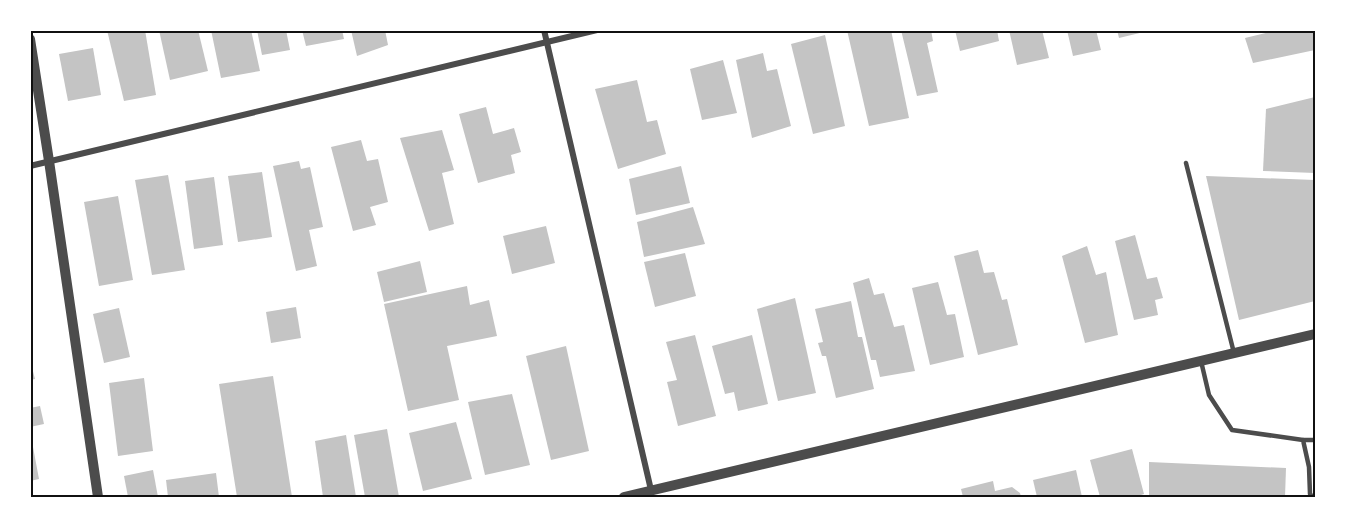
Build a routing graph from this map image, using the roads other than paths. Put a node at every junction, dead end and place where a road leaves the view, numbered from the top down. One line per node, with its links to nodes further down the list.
1 (544, 30): 4 (street)
2 (597, 30): 4 (street)
3 (30, 39): 5 (street)
4 (547, 42): 5 (street); 13 (street)
5 (50, 161): 7 (street); 14 (street)
6 (1186, 163): 9 (lane)
7 (30, 166)
8 (1315, 334): 9 (street)
9 (1234, 353): 10 (street)
10 (1201, 361): 11 (lane); 13 (street)
11 (1303, 440): 12 (lane); 16 (lane)
12 (1315, 440)
13 (651, 490): 15 (street)
14 (98, 497)
15 (624, 497)
16 (1313, 497)

